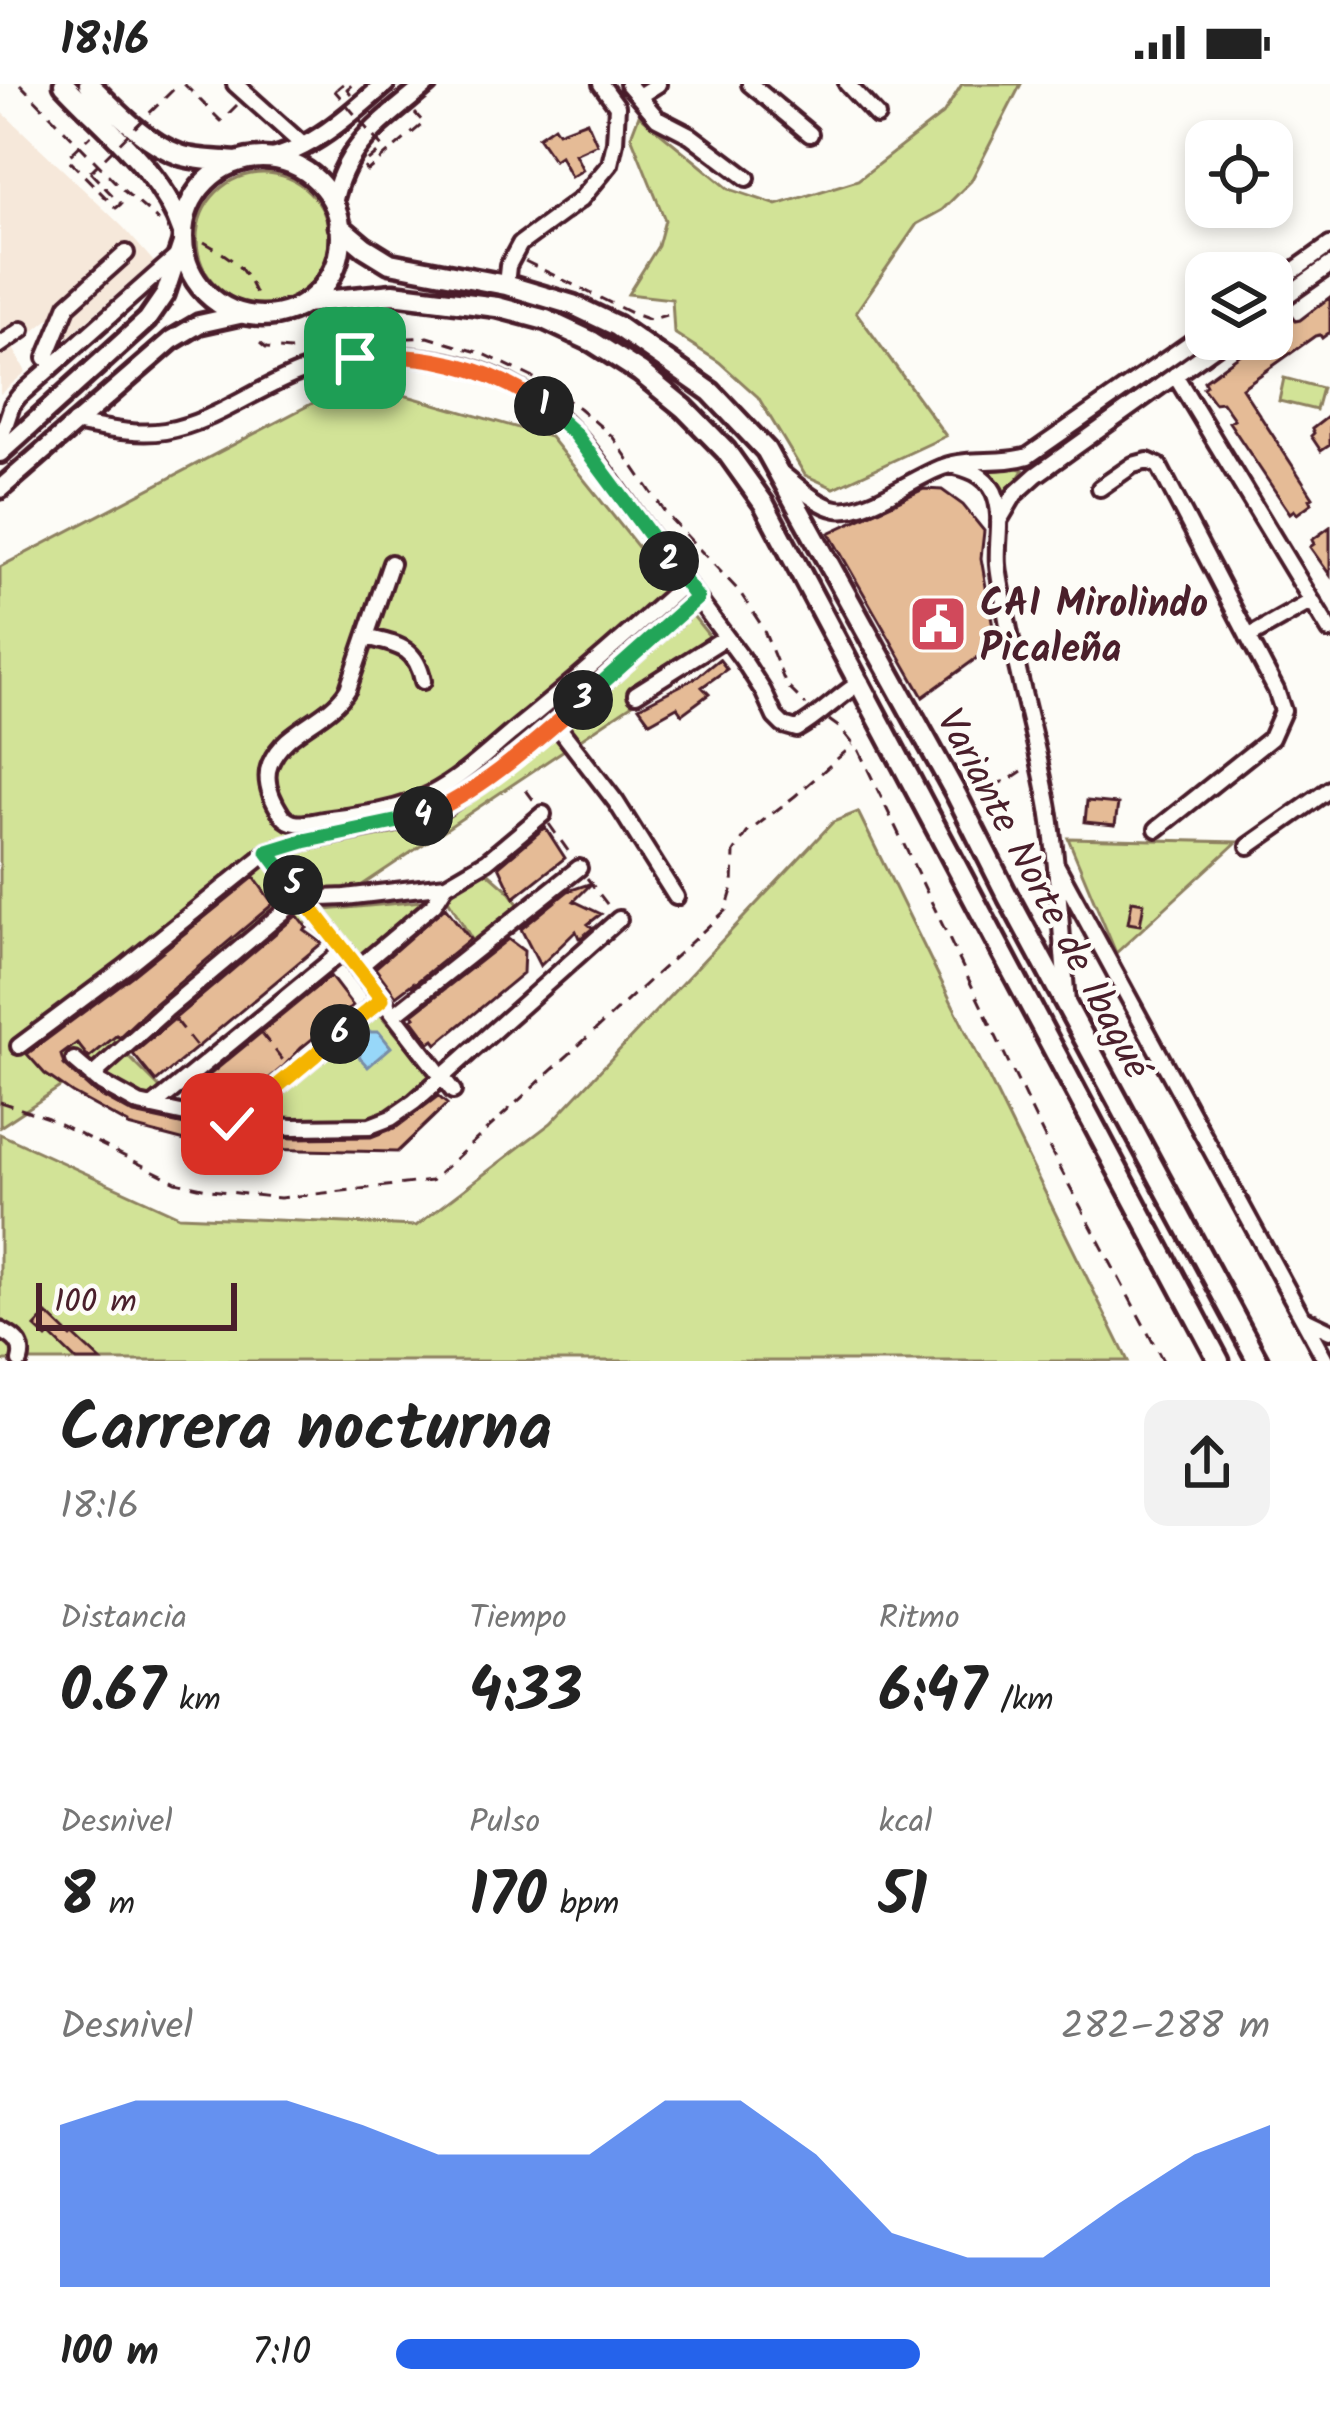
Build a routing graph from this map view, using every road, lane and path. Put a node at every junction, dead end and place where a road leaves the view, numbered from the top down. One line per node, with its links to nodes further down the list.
1 (20, 84): 19 (path)
2 (64, 84): 17 (highway)
3 (89, 84): 22 (highway)
4 (182, 84): 14 (path); 19 (path, bridge)
5 (235, 84): 14 (street)
6 (344, 84): 15 (path, bridge)
7 (385, 84): 20 (main road)
8 (427, 84): 15 (main road)
9 (601, 84): 30 (street)
10 (658, 84): 13 (street)
11 (750, 84): 18 (street)
12 (847, 84): 16 (street)
13 (633, 90): 23 (street)
14 (247, 95): 20 (street)
15 (406, 102): 24 (main road)
16 (877, 116)
17 (102, 124): 19 (path); 28 (highway)
18 (810, 134)
19 (80, 146): 25 (path)
20 (304, 146): 21 (main road)
21 (268, 158): 22 (highway); 24 (highway)
22 (238, 162): 28 (highway)
23 (747, 178)
24 (333, 204): 26 (highway)
25 (163, 223)
26 (339, 226): 34 (highway, Variante Norte de Ibagué); 36 (highway)
27 (204, 242): 37 (path)
28 (181, 244): 37 (highway); 47 (street); 48 (main road)
29 (1330, 245): 33 (street)
30 (515, 252): 34 (street); 38 (path)
31 (126, 253): 43 (street)
32 (1330, 265): 35 (street)
33 (1293, 271)
34 (506, 285): 51 (highway, Variante Norte de Ibagué)
35 (1293, 291)
36 (305, 303): 37 (highway); 67 (highway, Variante Norte de Ibagué)
37 (252, 308): 46 (main road)
38 (666, 315)
39 (22, 329): 42 (street)
40 (1185, 342): 49 (street)
41 (260, 343): 69 (path)
42 (0, 345)
43 (46, 358)
44 (1196, 360): 45 (street)
45 (1175, 375): 52 (street); 57 (street)
46 (74, 423): 54 (main road); 59 (street)
47 (0, 441)
48 (0, 454)
49 (1028, 456): 50 (street); 52 (street)
50 (949, 465): 51 (street); 55 (street)
51 (781, 472): 74 (highway, Variante Norte de Ibagué)
52 (1036, 475): 55 (street)
53 (1100, 488): 65 (street)
54 (0, 489)
55 (999, 521): 71 (street)
56 (1293, 537): 57 (street)
57 (1278, 545): 61 (street)
58 (391, 563): 63 (street)
59 (685, 583): 60 (street); 63 (street)
60 (697, 598): 64 (street); 70 (street)
61 (1312, 601): 62 (street); 65 (street)
62 (1330, 631)
63 (366, 637): 66 (street)
64 (726, 637): 68 (street); 69 (street)
65 (1248, 637): 76 (street)
66 (423, 681)
67 (861, 682): 69 (street); 106 (highway, Variante Norte de Ibagué)
68 (636, 694)
69 (819, 713): 105 (path)
70 (556, 724): 78 (street); 82 (street)
71 (1040, 759): 74 (path); 79 (street)
72 (526, 790): 75 (path)
73 (1329, 792): 77 (street)
74 (956, 794): 88 (highway, Variante Norte de Ibagué)
75 (543, 814): 80 (path); 81 (street)
76 (1156, 829)
77 (1249, 846)
78 (268, 852): 83 (street); 92 (street)
79 (1054, 860): 88 (street); 101 (street)
80 (579, 868): 84 (path); 90 (street)
81 (446, 885): 83 (street); 86 (street)
82 (676, 897)
83 (304, 898): 85 (street); 89 (street)
84 (619, 919): 97 (street)
85 (344, 950): 86 (street); 91 (street)
86 (358, 968): 87 (street)
87 (382, 999): 90 (street); 95 (street)
88 (1067, 1002): 107 (highway, Variante Norte de Ibagué)
89 (166, 1010): 94 (path); 96 (street)
90 (394, 1015): 97 (street)
91 (253, 1023): 94 (street); 95 (path)
92 (19, 1046)
93 (74, 1060): 96 (street)
94 (207, 1060): 99 (street)
95 (293, 1072): 100 (street)
96 (92, 1076): 99 (street)
97 (442, 1077): 98 (street); 100 (street)
98 (453, 1091)
99 (152, 1107): 100 (street)
100 (232, 1124)
101 (1303, 1318): 103 (street); 108 (street)
102 (0, 1330): 104 (street)
103 (1330, 1331)
104 (20, 1361)
105 (1163, 1361)
106 (1219, 1361)
107 (1258, 1361)
108 (1326, 1361)

